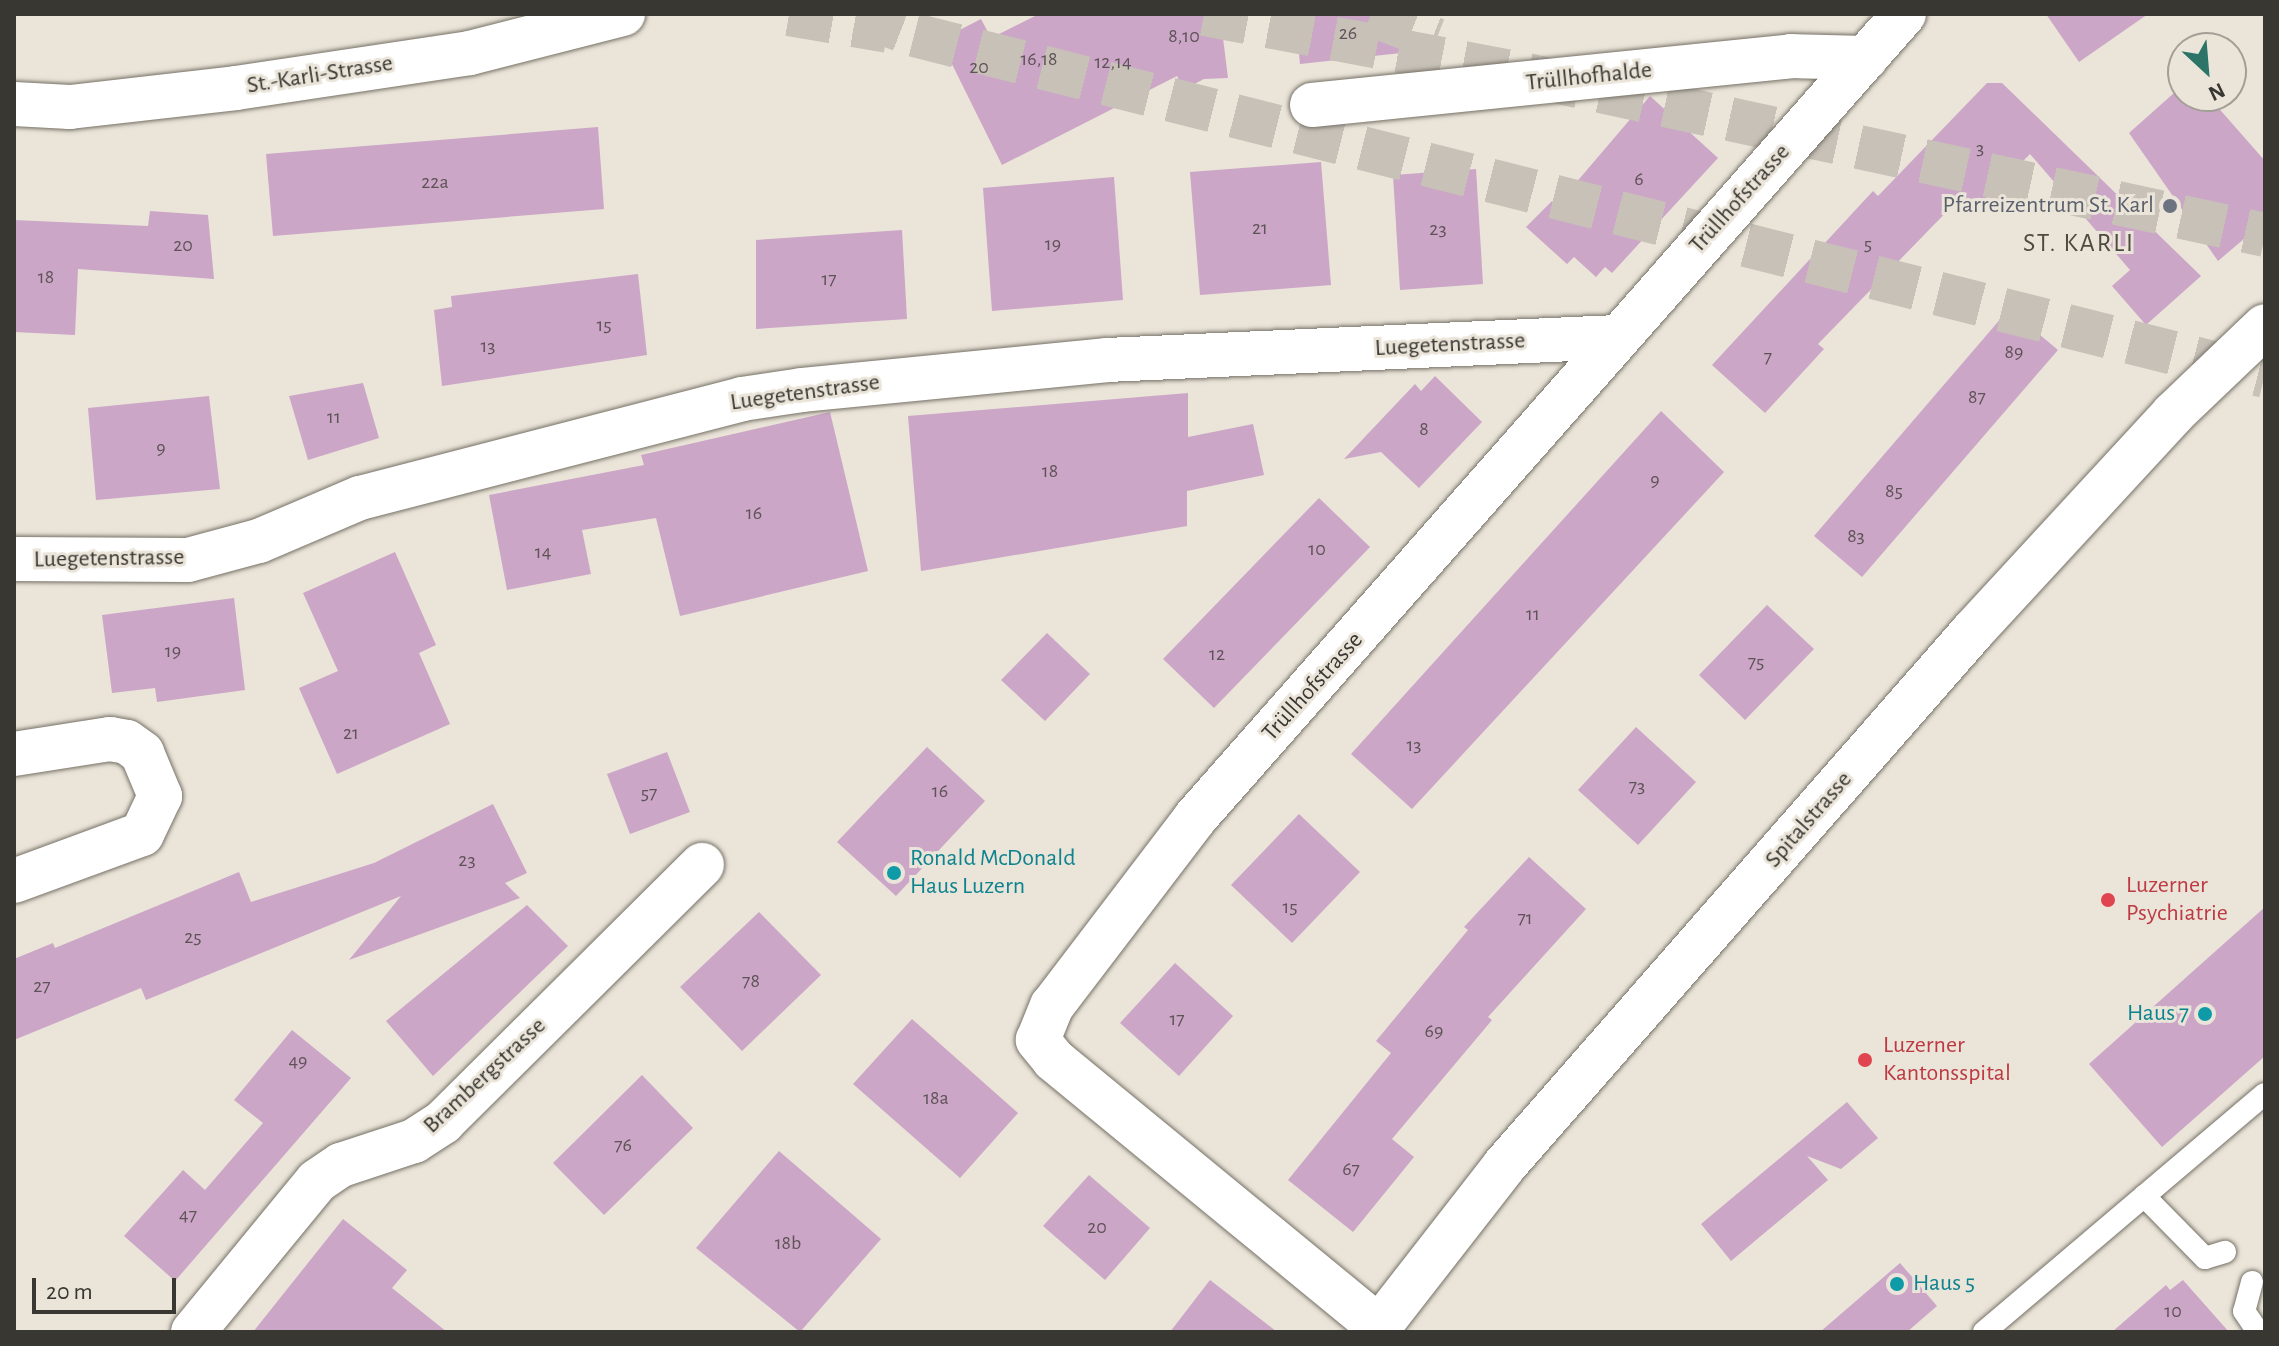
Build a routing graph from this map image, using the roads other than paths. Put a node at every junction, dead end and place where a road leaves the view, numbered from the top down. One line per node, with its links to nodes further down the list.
1 (623, 14): 4 (street, St.-Karli-Strasse)
2 (1904, 14): 3 (street, Trüllhofstrasse)
3 (1866, 58): 5 (street, Trüllhofhalde); 7 (street, Trüllhofstrasse)
4 (14, 104)
5 (1312, 105)
6 (2265, 326): 16 (street, Spitalstrasse)
7 (1617, 337): 8 (street, Luegetenstrasse); 16 (street, Trüllhofstrasse)
8 (14, 559)
9 (14, 754): 11 (street)
10 (702, 865): 17 (street, Brambergstrasse)
11 (14, 881)
12 (2265, 1094): 13 (lane)
13 (2144, 1196): 14 (lane); 18 (lane)
14 (2225, 1252)
15 (2252, 1282): 19 (lane)
16 (1377, 1330)
17 (193, 1332)
18 (1984, 1332)
19 (2258, 1332)

